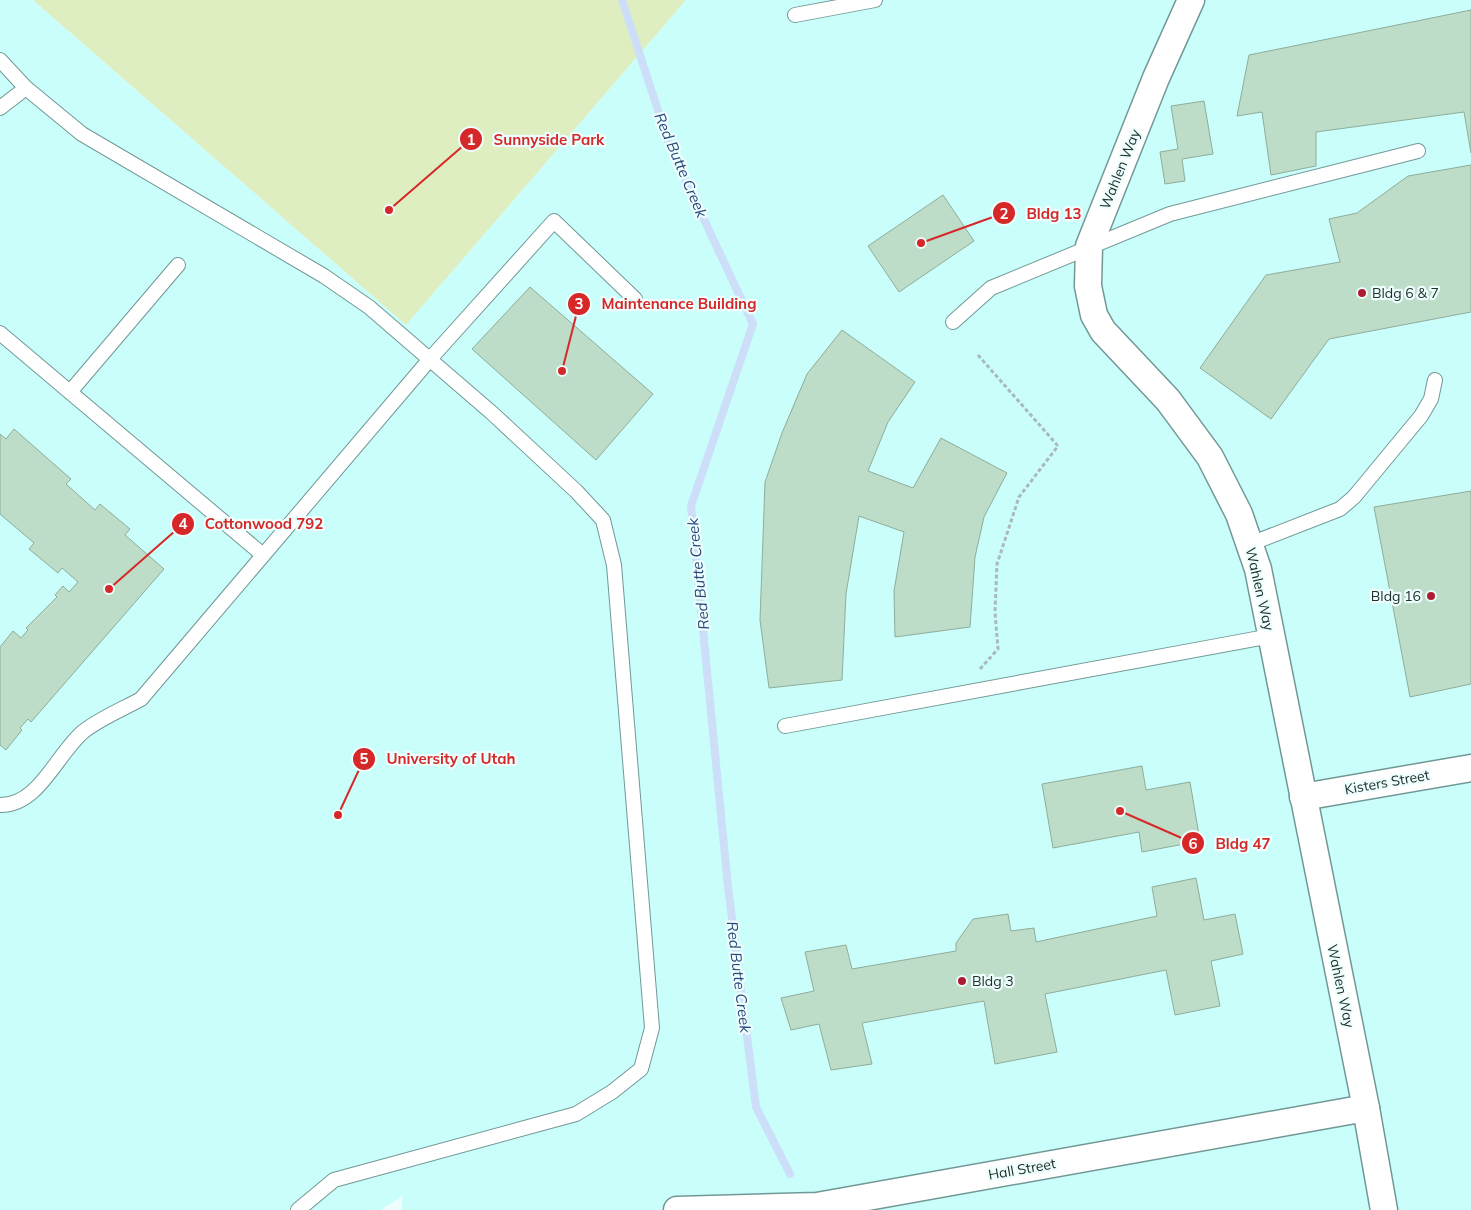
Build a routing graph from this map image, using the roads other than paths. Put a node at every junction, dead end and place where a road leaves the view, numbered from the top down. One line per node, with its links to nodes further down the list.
1 (875, 0): 3 (lane)
2 (1191, 0): 8 (street, Wahlen Way)
3 (795, 15)
4 (0, 60): 5 (lane)
5 (26, 88): 6 (lane); 13 (lane)
6 (0, 108)
7 (1418, 151): 8 (lane)
8 (1089, 246): 11 (lane); 16 (street, Wahlen Way)
9 (178, 265): 15 (lane)
10 (634, 299): 13 (lane)
11 (953, 322)
12 (0, 332): 15 (lane)
13 (430, 359): 17 (lane); 24 (lane)
14 (1435, 380): 16 (lane)
15 (70, 392): 17 (lane)
16 (1250, 544): 18 (street, Wahlen Way)
17 (263, 555): 22 (lane)
18 (1271, 636): 19 (lane); 21 (street, Wahlen Way)
19 (785, 726)
20 (1471, 768): 21 (street, Kisters Street)
21 (1303, 797): 23 (street, Wahlen Way)
22 (0, 805)
23 (1366, 1108): 25 (street, Hall Street); 26 (street, Wahlen Way)
24 (298, 1210)
25 (677, 1210)
26 (1384, 1210)

